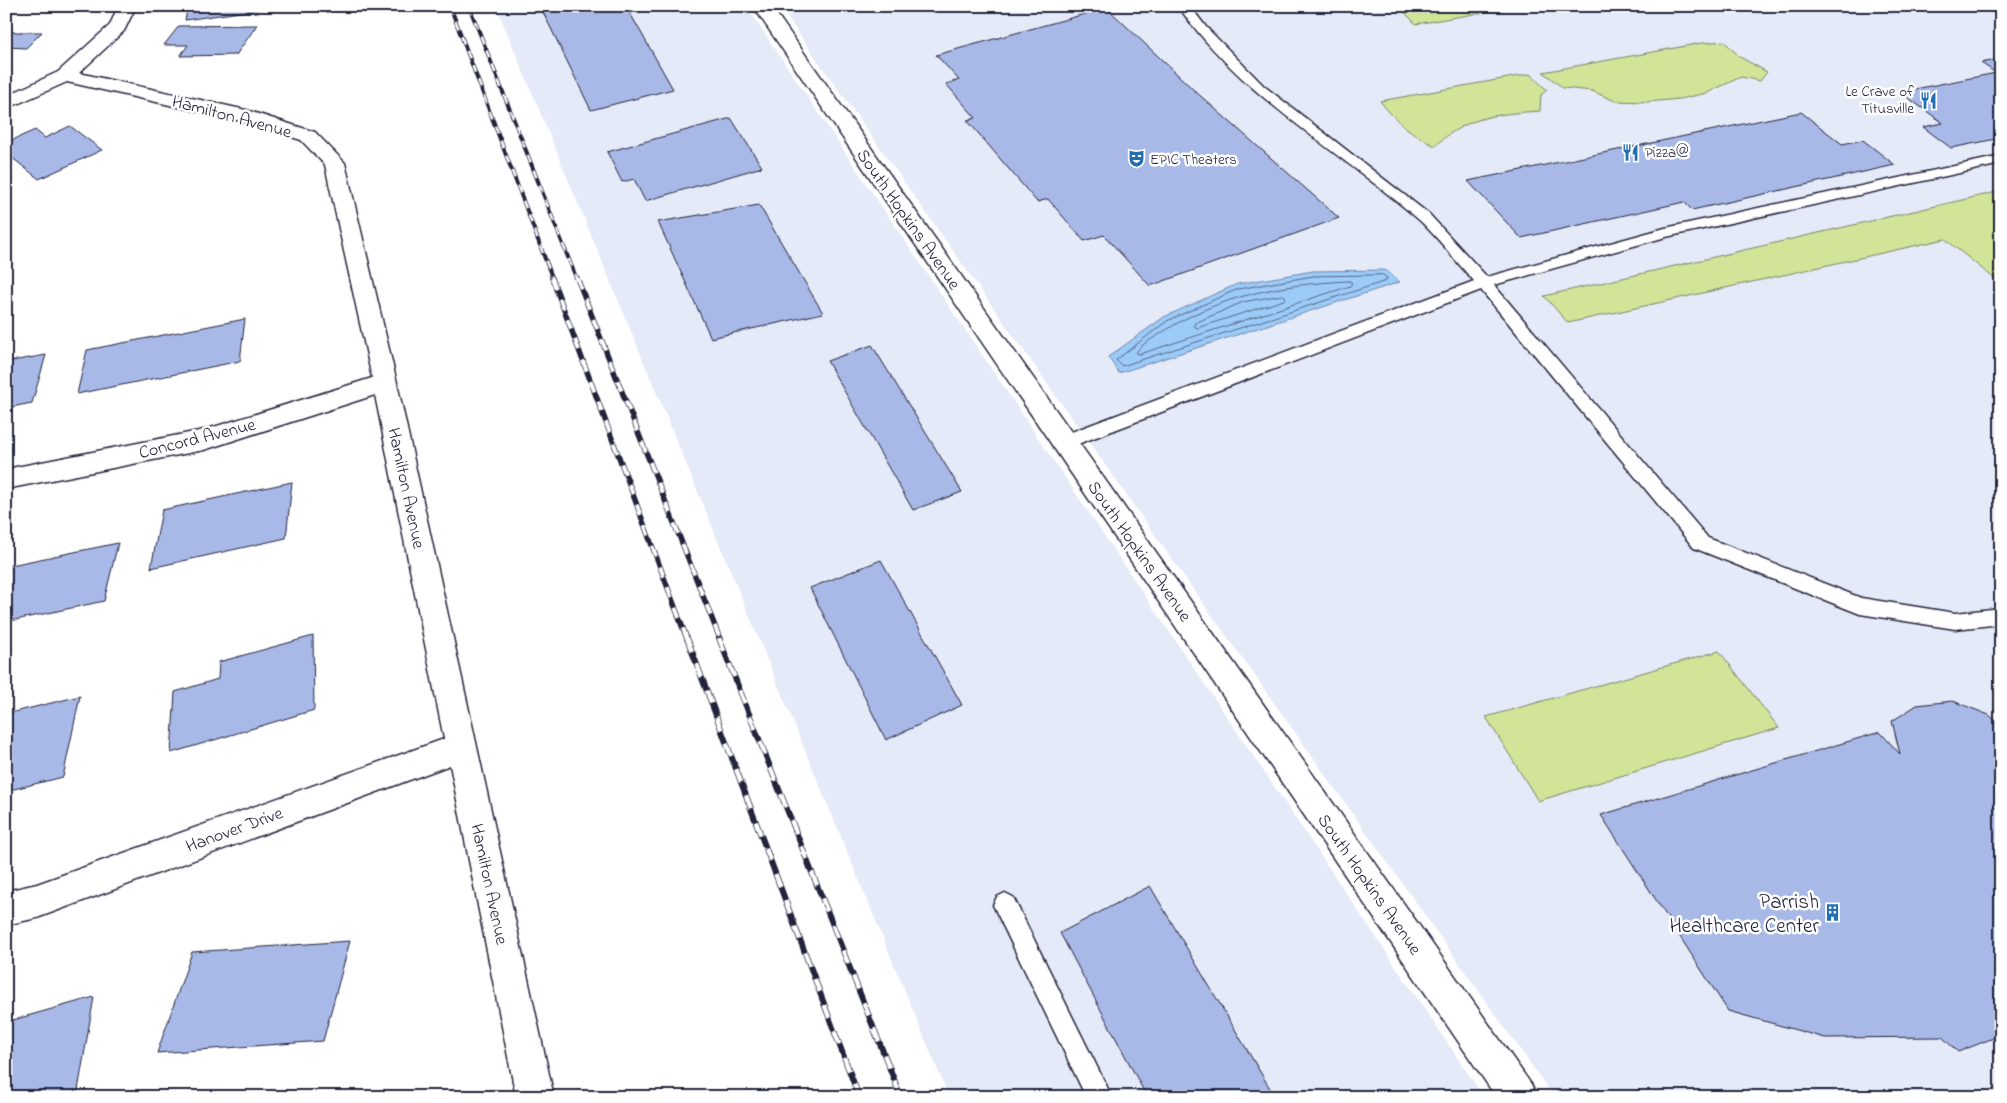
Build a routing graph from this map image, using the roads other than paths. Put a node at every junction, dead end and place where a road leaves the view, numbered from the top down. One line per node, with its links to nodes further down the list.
1 (127, 6): 4 (street)
2 (762, 6): 9 (street, South Hopkins Avenue)
3 (1184, 6): 7 (lane)
4 (65, 76): 5 (street); 8 (street, Hamilton Avenue)
5 (6, 103)
6 (2001, 160): 7 (lane)
7 (1484, 282): 9 (lane); 11 (lane)
8 (385, 384): 10 (street, Concord Avenue); 12 (street, Hamilton Avenue)
9 (1064, 442): 17 (street, South Hopkins Avenue)
10 (6, 479)
11 (2001, 616)
12 (461, 747): 14 (street, Hanover Drive); 15 (street, Hamilton Avenue)
13 (1005, 905): 16 (lane)
14 (6, 908)
15 (535, 1097)
16 (1099, 1097)
17 (1518, 1097)

